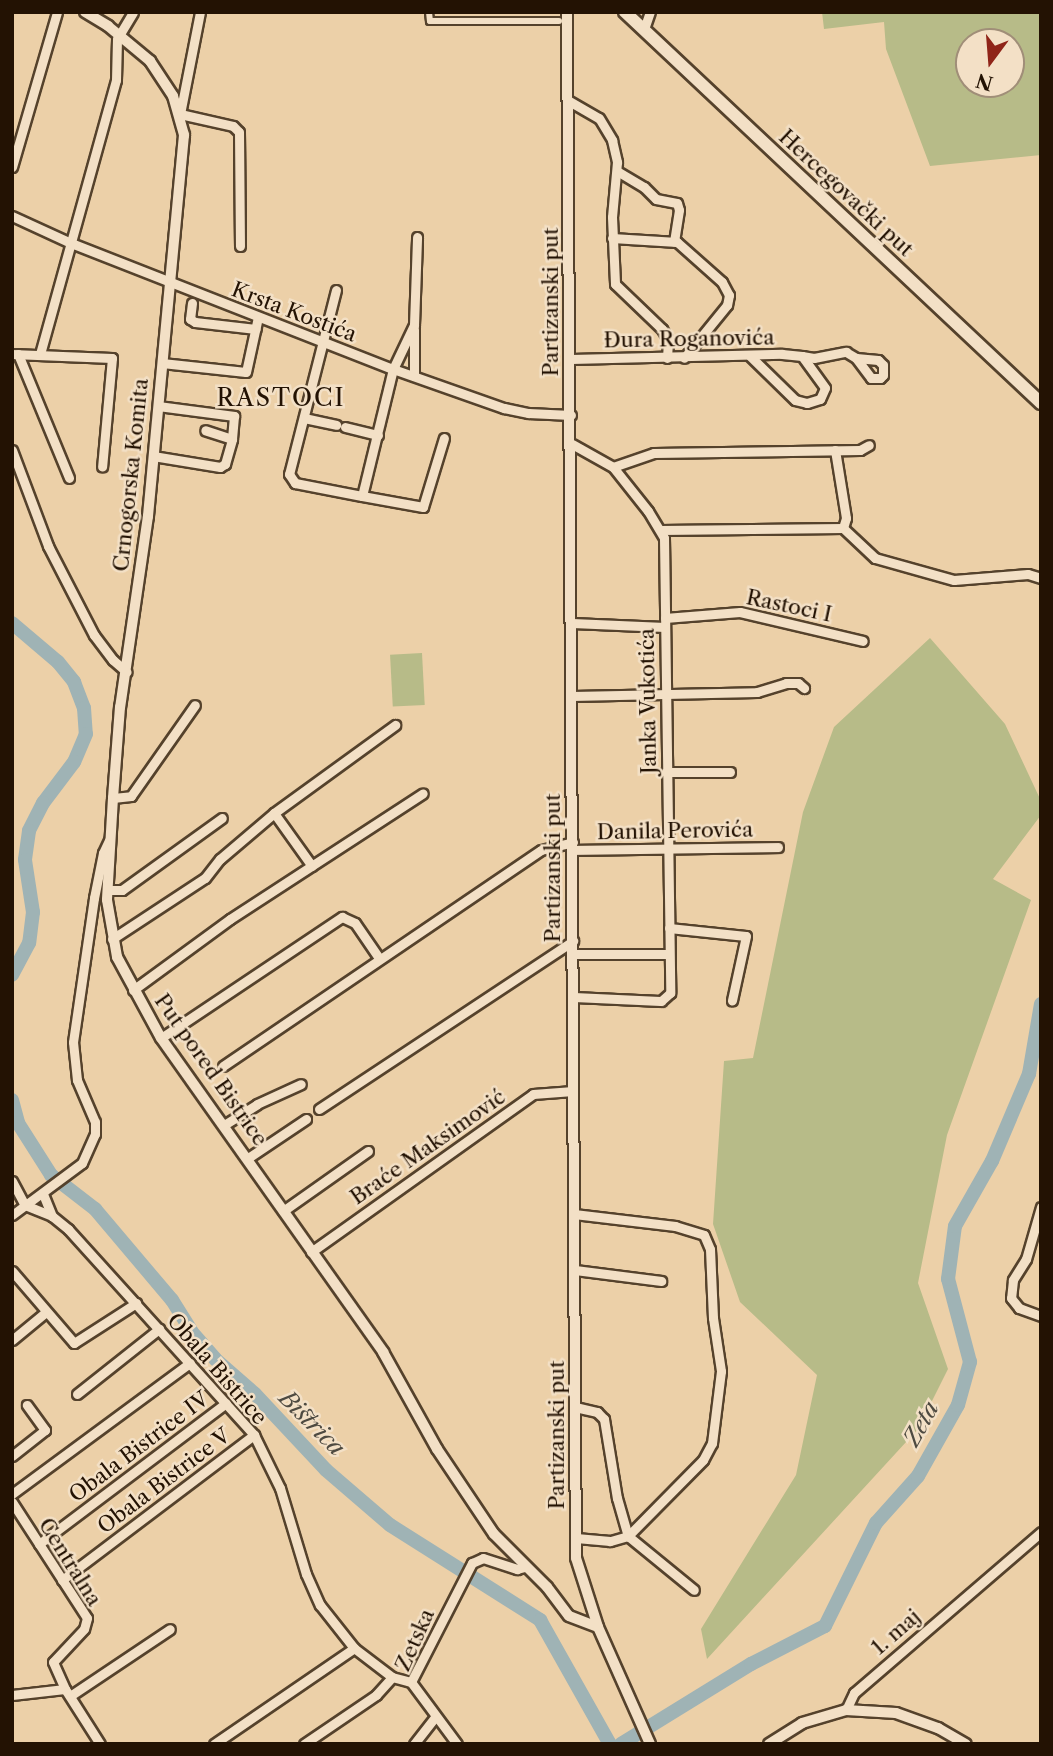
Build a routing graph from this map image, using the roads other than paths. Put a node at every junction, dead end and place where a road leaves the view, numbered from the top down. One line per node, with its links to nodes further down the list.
1 (57, 12): 14 (street)
2 (85, 12): 11 (street)
3 (133, 12): 11 (street)
4 (200, 12): 13 (street)
5 (429, 12): 9 (street)
6 (567, 12): 12 (street, Partizanski put)
7 (625, 12): 10 (main road, Hercegovački put)
8 (650, 12): 10 (street)
9 (559, 21)
10 (644, 29): 40 (main road, Hercegovački put)
11 (119, 34): 13 (street); 20 (street)
12 (569, 101): 15 (street); 36 (street, Partizanski put)
13 (180, 114): 21 (street); 22 (street, Crnogorska Komita)
14 (12, 167)
15 (617, 171): 18 (street); 19 (street)
16 (12, 216): 20 (street, Krsta Kostića)
17 (417, 237): 26 (street)
18 (612, 239): 19 (street); 33 (street)
19 (674, 242): 34 (street)
20 (71, 243): 22 (street, Krsta Kostića); 30 (street)
21 (240, 246)
22 (169, 282): 25 (street, Krsta Kostića); 37 (street, Crnogorska Komita)
23 (336, 290): 28 (street)
24 (192, 303): 27 (street)
25 (258, 317): 27 (street); 28 (street, Krsta Kostića)
26 (414, 326): 38 (street); 39 (street)
27 (256, 329): 37 (street)
28 (324, 343): 38 (street, Krsta Kostića); 43 (street)
29 (15, 354): 30 (street); 55 (street)
30 (40, 354): 53 (street)
31 (750, 356): 32 (street, Đura Roganovića); 32 (street, Đura Roganovića); 34 (street, Đura Roganovića)
32 (802, 356): 35 (street)
33 (667, 358): 34 (street, Đura Roganovića); 36 (street, Đura Roganovića)
34 (684, 358)
35 (856, 358)
36 (571, 359): 42 (street, Partizanski put)
37 (162, 363): 41 (street, Crnogorska Komita)
38 (393, 369): 39 (street, Krsta Kostića); 45 (street)
39 (414, 376): 42 (street, Krsta Kostića)
40 (1041, 403)
41 (158, 406): 47 (street); 52 (street, Crnogorska Komita)
42 (571, 415): 48 (street, Partizanski put)
43 (304, 418): 45 (street); 56 (street)
44 (205, 430): 47 (street)
45 (378, 435): 56 (street)
46 (444, 438): 56 (street)
47 (232, 439): 52 (street)
48 (572, 444): 54 (street); 61 (street, Partizanski put)
49 (869, 445): 51 (street)
50 (12, 450): 63 (street)
51 (835, 450): 54 (street); 57 (street)
52 (153, 456): 63 (street, Crnogorska Komita)
53 (102, 467)
54 (613, 467): 58 (street)
55 (69, 478)
56 (362, 496)
57 (843, 528): 58 (street); 59 (street)
58 (661, 530): 60 (street, Janka Vukotića)
59 (1041, 578)
60 (665, 622): 61 (street, Rastoci I); 62 (street, Rastoci I); 65 (street, Janka Vukotića)
61 (572, 623): 66 (street, Partizanski put)
62 (863, 641)
63 (127, 672): 72 (street, Put pored Bistrice)
64 (804, 688): 65 (street)
65 (665, 695): 66 (street); 69 (street, Janka Vukotića)
66 (572, 696): 76 (street, Partizanski put)
67 (195, 705): 72 (street)
68 (395, 724): 73 (street)
69 (666, 772): 70 (street); 78 (street, Janka Vukotića)
70 (730, 772)
71 (423, 793): 79 (street)
72 (113, 798): 75 (street, Put pored Bistrice)
73 (274, 813): 79 (street); 83 (street)
74 (222, 818): 80 (street)
75 (109, 840): 80 (street, Put pored Bistrice); 81 (street)
76 (573, 846): 78 (street, Danila Perovića); 84 (street, Partizanski put); 87 (street, Danila Perovića)
77 (778, 847): 78 (street, Danila Perovića)
78 (668, 849): 82 (street, Janka Vukotića)
79 (312, 866): 88 (street)
80 (107, 895): 81 (street); 83 (street, Put pored Bistrice)
81 (94, 898): 101 (street)
82 (669, 929): 86 (street, Janka Vukotića); 90 (street)
83 (112, 939): 88 (street, Put pored Bistrice)
84 (573, 941): 85 (street, Partizanski put); 95 (street)
85 (573, 954): 86 (street); 89 (street, Partizanski put)
86 (669, 954): 89 (street, Janka Vukotića)
87 (379, 958): 91 (street); 92 (street, Danila Perovića)
88 (133, 990): 91 (street, Put pored Bistrice)
89 (573, 997): 94 (street, Partizanski put)
90 (732, 999)
91 (161, 1038): 97 (street, Put pored Bistrice)
92 (223, 1066)
93 (301, 1084): 97 (street)
94 (573, 1091): 105 (street, Partizanski put); 108 (street, Braće Maksimović)
95 (319, 1109)
96 (306, 1119): 99 (street)
97 (224, 1125): 99 (street, Put pored Bistrice)
98 (368, 1151): 104 (street)
99 (248, 1158): 104 (street, Put pored Bistrice)
100 (12, 1181): 102 (street)
101 (44, 1194): 102 (street); 107 (street)
102 (24, 1205): 106 (street); 107 (street, Obala Bistrice)
103 (1041, 1207): 114 (street)
104 (283, 1211): 108 (street, Put pored Bistrice)
105 (574, 1214): 109 (street, Partizanski put); 127 (street)
106 (12, 1215)
107 (52, 1216): 112 (street, Obala Bistrice)
108 (311, 1252): 130 (street, Put pored Bistrice)
109 (575, 1270): 111 (street); 121 (street, Partizanski put)
110 (12, 1271): 113 (street)
111 (661, 1280)
112 (136, 1303): 113 (street); 115 (street, Obala Bistrice)
113 (46, 1312): 116 (street)
114 (1041, 1315)
115 (159, 1329): 117 (street, Obala Bistrice); 118 (street)
116 (12, 1339)
117 (190, 1363): 119 (street, Obala Bistrice); 124 (street)
118 (77, 1394)
119 (226, 1403): 122 (street, Obala Bistrice); 129 (street, Obala Bistrice IV)
120 (27, 1405): 123 (street)
121 (575, 1407): 127 (street); 128 (street, Partizanski put)
122 (254, 1435): 131 (street, Obala Bistrice V); 135 (street, Obala Bistrice)
123 (12, 1456)
124 (12, 1494)
125 (12, 1502): 129 (street, Centralna)
126 (1041, 1532): 140 (street, 1. maj)
127 (628, 1536): 128 (street); 132 (street)
128 (576, 1538): 133 (street, Partizanski put)
129 (39, 1544): 131 (street, Centralna)
130 (524, 1567): 133 (street, Put pored Bistrice); 137 (street, Zetska)
131 (62, 1580): 138 (street, Centralna)
132 (694, 1590)
133 (598, 1627): 147 (street, Partizanski put)
134 (170, 1629): 138 (street)
135 (354, 1648): 136 (street, Obala Bistrice); 143 (street)
136 (392, 1677): 137 (street, Obala Bistrice); 144 (street)
137 (411, 1682): 141 (street, Zetska)
138 (68, 1693): 139 (street); 142 (street, Centralna)
139 (12, 1695)
140 (846, 1710): 148 (street); 149 (street)
141 (435, 1717): 145 (street); 146 (street, Zetska)
142 (100, 1744)
143 (214, 1744)
144 (304, 1744)
145 (414, 1744)
146 (457, 1744)
147 (650, 1744)
148 (769, 1744)
149 (966, 1744)

